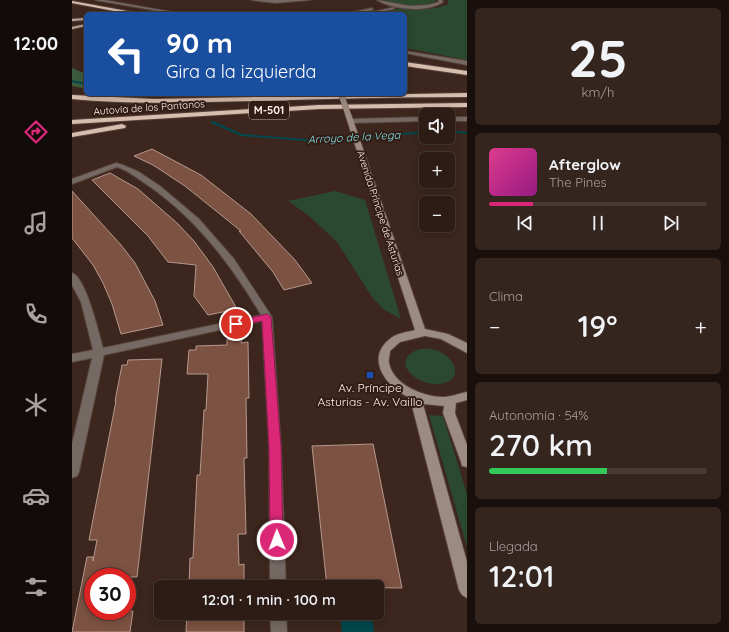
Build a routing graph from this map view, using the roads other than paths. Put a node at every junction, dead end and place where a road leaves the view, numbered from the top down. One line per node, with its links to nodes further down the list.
1 (97, 0): 9 (street)
2 (253, 0): 3 (street)
3 (308, 0)
4 (440, 0): 7 (street)
5 (380, 1): 7 (street); 10 (street)
6 (72, 2): 8 (highway)
7 (402, 7): 11 (street)
8 (127, 12)
9 (170, 12)
10 (359, 12)
11 (376, 12)
12 (84, 19): 13 (main road)
13 (72, 20)
14 (84, 25): 15 (main road)
15 (72, 28)
16 (407, 52): 17 (street)
17 (467, 63)
18 (407, 64): 19 (highway)
19 (467, 73)
20 (467, 95): 23 (highway)
21 (342, 96): 30 (street, Avenida Príncipe de Asturias, bridge)
22 (358, 96): 24 (highway)
23 (407, 96)
24 (72, 97)
25 (467, 105): 26 (highway, Autovía de los Pantanos / M-501)
26 (319, 107): 31 (highway, Autovía de los Pantanos / M-501); 32 (highway)
27 (419, 119): 30 (street)
28 (455, 119): 29 (street)
29 (467, 119)
30 (350, 121): 36 (street, Avenida Príncipe de Asturias)
31 (72, 122)
32 (72, 135)
33 (72, 182): 35 (street)
34 (72, 276): 38 (street)
35 (267, 317): 38 (street); 45 (street)
36 (421, 332): 37 (street); 41 (street)
37 (467, 349)
38 (99, 352): 39 (street); 44 (street)
39 (72, 358)
40 (467, 396): 42 (street)
41 (415, 397): 42 (street); 46 (street)
42 (450, 402): 43 (street)
43 (467, 461)
44 (72, 472)
45 (278, 580)
46 (467, 590)
47 (278, 620): 48 (street)
48 (279, 632)

